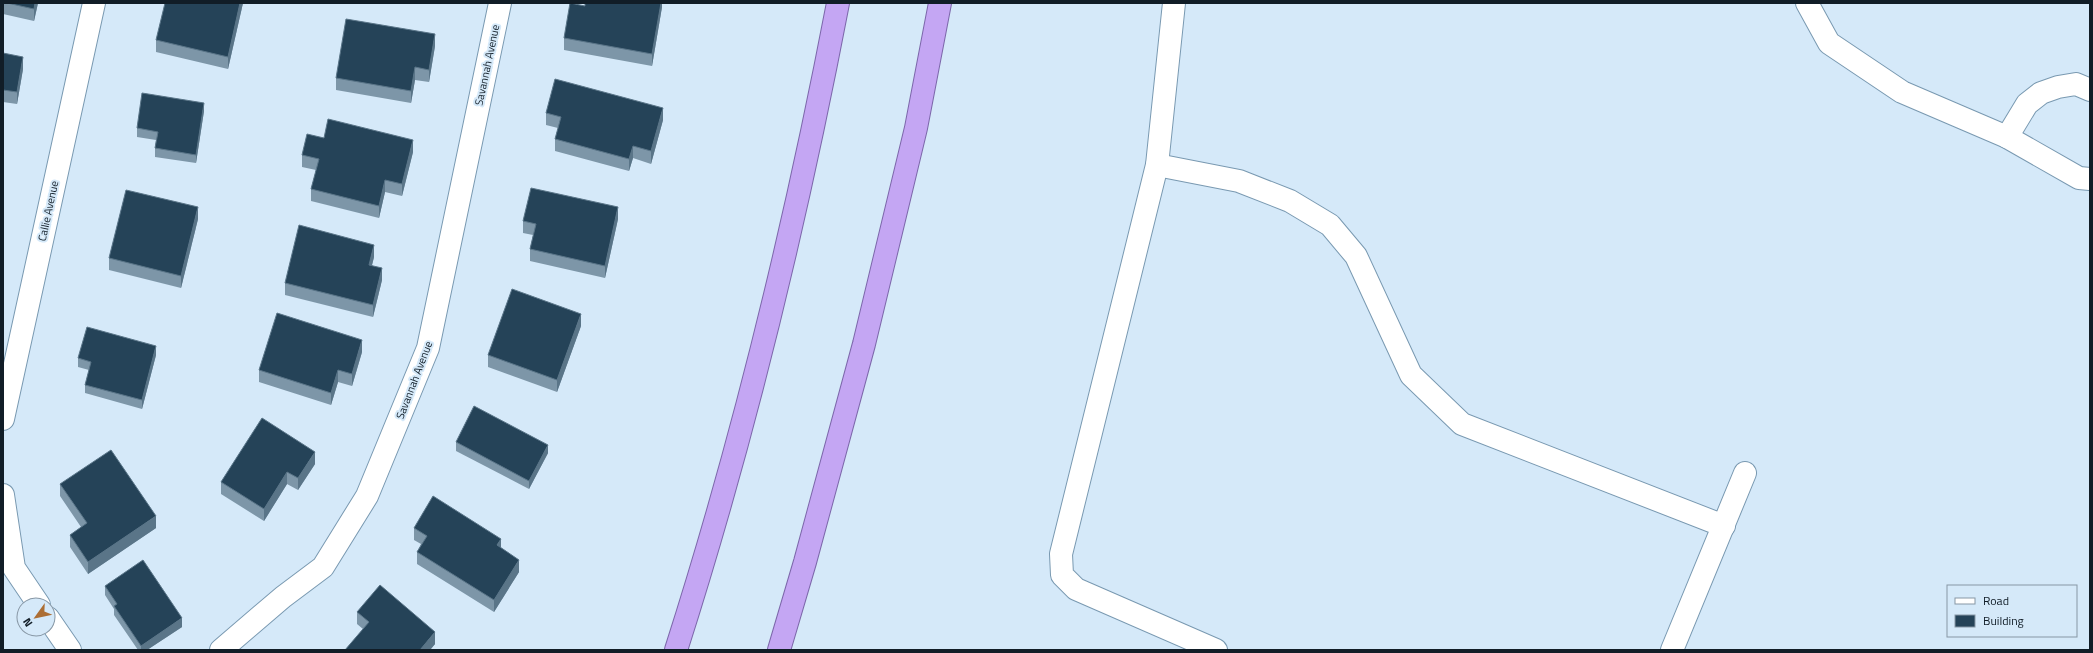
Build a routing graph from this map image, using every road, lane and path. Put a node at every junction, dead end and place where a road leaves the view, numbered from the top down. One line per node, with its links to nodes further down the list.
1 (94, 3): 11 (street, Callie Avenue)
2 (500, 3): 18 (street, Savannah Avenue)
3 (838, 3): 19 (highway)
4 (940, 3): 20 (highway)
5 (1174, 3): 9 (street)
6 (1807, 3): 8 (street)
7 (2090, 90): 8 (street)
8 (2007, 137): 10 (street)
9 (1157, 165): 14 (street); 21 (street)
10 (2090, 179)
11 (3, 418)
12 (1745, 473): 14 (street)
13 (3, 495): 15 (street)
14 (1724, 526): 22 (street)
15 (34, 597)
16 (56, 630): 17 (street)
17 (70, 650)
18 (221, 650)
19 (676, 650)
20 (779, 650)
21 (1216, 650)
22 (1672, 650)

